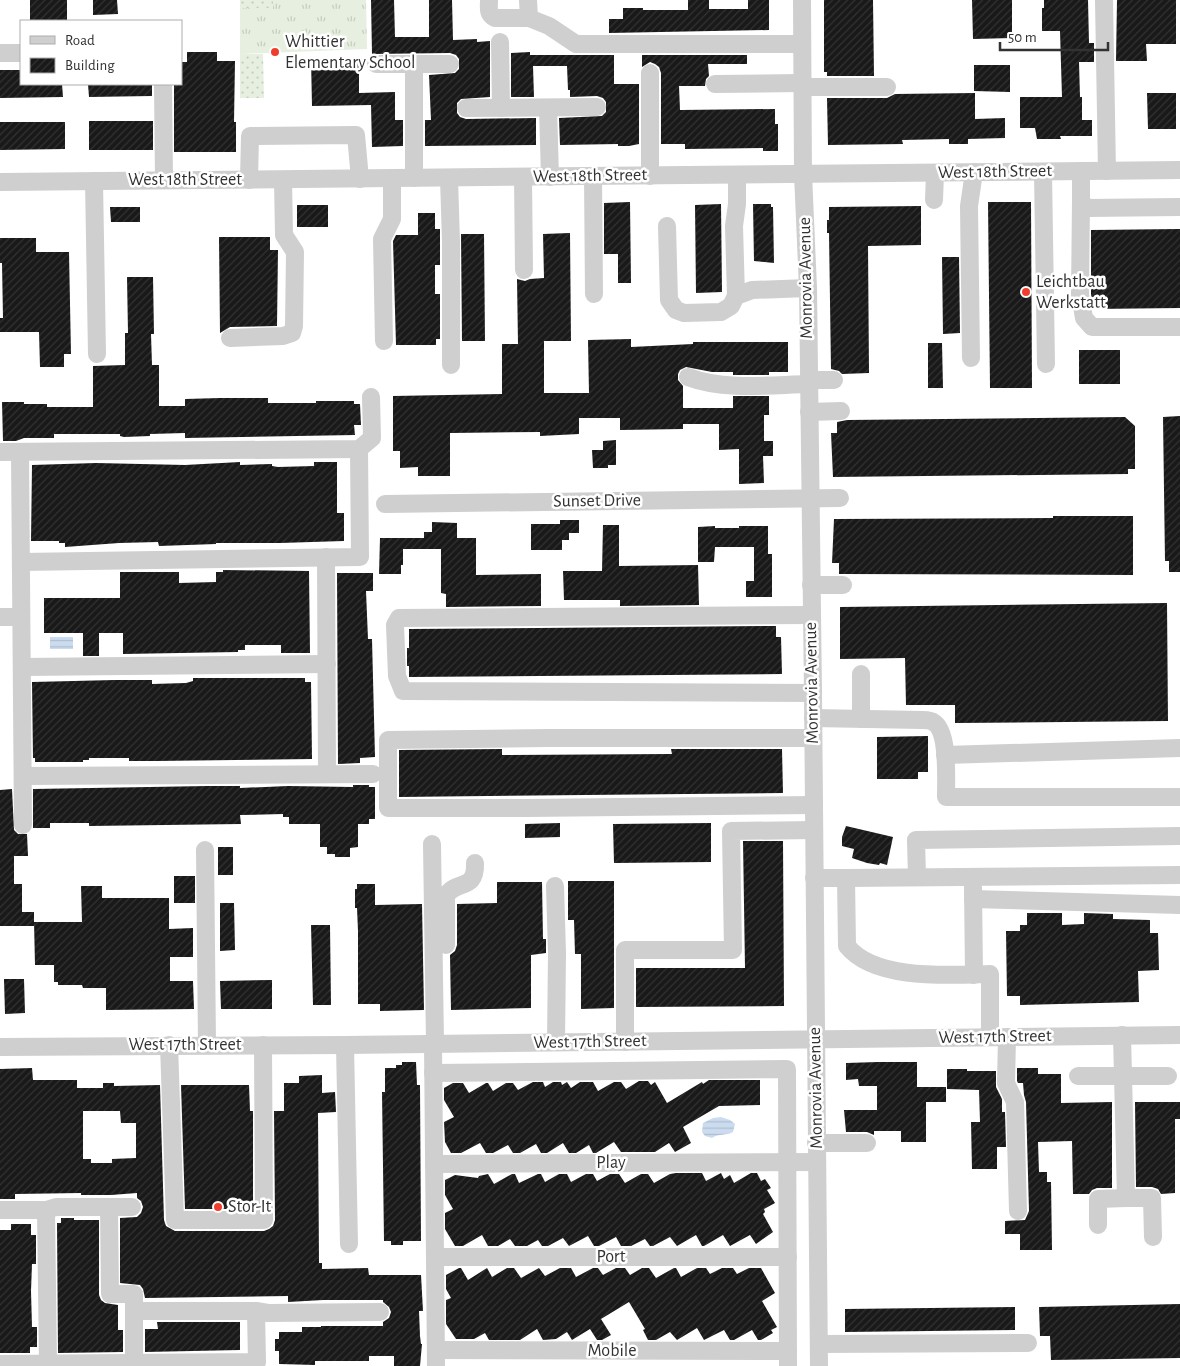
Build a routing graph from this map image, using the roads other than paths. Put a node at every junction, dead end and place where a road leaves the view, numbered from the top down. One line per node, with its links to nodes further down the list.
1 (489, 0): 4 (street)
2 (802, 0): 6 (street, Monrovia Avenue)
3 (1104, 0): 23 (street)
4 (528, 9): 6 (street)
5 (500, 42): 19 (street)
6 (802, 44): 15 (street, Monrovia Avenue)
7 (0, 53): 8 (street)
8 (20, 53)
9 (376, 64): 10 (street)
10 (414, 64): 11 (street); 34 (street)
11 (450, 64)
12 (650, 73): 31 (street)
13 (715, 84): 15 (street)
14 (163, 85): 37 (street)
15 (802, 85): 16 (street); 27 (street, Monrovia Avenue)
16 (886, 86)
17 (597, 107): 20 (street)
18 (466, 108): 19 (street)
19 (501, 108): 20 (street)
20 (548, 108): 29 (street)
21 (1180, 170): 23 (street, West 18th Street)
22 (1081, 171): 23 (street, West 18th Street); 25 (street, West 18th Street); 43 (street)
23 (1107, 171)
24 (974, 172): 25 (street, West 18th Street); 26 (street, West 18th Street); 54 (street)
25 (1043, 172): 55 (street)
26 (935, 173): 27 (street, West 18th Street); 42 (street)
27 (803, 174): 28 (street, West 18th Street); 47 (street, Monrovia Avenue)
28 (737, 175): 31 (street, West 18th Street); 49 (street)
29 (550, 176): 30 (street, West 18th Street); 32 (street, West 18th Street)
30 (593, 176): 31 (street, West 18th Street); 48 (street)
31 (650, 176)
32 (523, 177): 35 (street, West 18th Street); 46 (street)
33 (392, 178): 34 (street, West 18th Street); 36 (street, West 18th Street); 52 (street)
34 (414, 178): 35 (street, West 18th Street)
35 (450, 178): 56 (street)
36 (360, 179): 38 (street); 39 (street, West 18th Street)
37 (164, 180): 38 (street, West 18th Street); 40 (street, West 18th Street)
38 (249, 180): 39 (street, West 18th Street)
39 (283, 180): 51 (street)
40 (94, 181): 41 (street, West 18th Street); 53 (street)
41 (0, 182)
42 (934, 200)
43 (1081, 201): 44 (street); 50 (street)
44 (1180, 207)
45 (667, 226): 49 (street)
46 (524, 270)
47 (808, 288): 49 (street); 59 (street, Monrovia Avenue)
48 (594, 294)
49 (736, 296)
50 (1180, 327)
51 (230, 338)
52 (384, 341)
53 (97, 354)
54 (971, 358)
55 (1046, 364)
56 (451, 365)
57 (688, 377): 59 (street)
58 (834, 380): 59 (street)
59 (808, 382): 61 (street, Monrovia Avenue)
60 (372, 397): 63 (street)
61 (809, 412): 62 (street); 67 (street, Monrovia Avenue)
62 (840, 412)
63 (359, 449): 65 (street); 69 (street)
64 (0, 452): 65 (street)
65 (20, 452): 70 (street)
66 (840, 498): 67 (street, Sunset Drive)
67 (810, 499): 68 (street, Sunset Drive); 71 (street, Monrovia Avenue)
68 (385, 504)
69 (326, 557): 70 (street); 76 (street)
70 (21, 562): 75 (street)
71 (811, 586): 72 (street); 73 (street, Monrovia Avenue)
72 (842, 586)
73 (811, 615): 79 (street, Monrovia Avenue); 79 (street)
74 (0, 617): 75 (street)
75 (21, 617): 77 (street)
76 (327, 664): 77 (street); 85 (street)
77 (22, 667): 87 (street)
78 (861, 674): 81 (street)
79 (813, 693): 80 (street, Monrovia Avenue)
80 (814, 718): 81 (street); 82 (street, Monrovia Avenue)
81 (861, 719): 84 (street)
82 (814, 738): 89 (street, Monrovia Avenue); 89 (street)
83 (1180, 748): 84 (street)
84 (945, 755): 88 (street)
85 (327, 774): 86 (street); 87 (street)
86 (373, 774)
87 (23, 776): 90 (street)
88 (1180, 797)
89 (814, 805): 91 (street, Monrovia Avenue)
90 (23, 825)
91 (814, 830): 99 (street, Monrovia Avenue); 110 (street)
92 (1180, 836): 97 (street)
93 (432, 844): 111 (street)
94 (205, 850): 113 (street)
95 (475, 863): 111 (street)
96 (1180, 875): 98 (street)
97 (917, 877): 98 (street); 100 (street)
98 (972, 877): 102 (street)
99 (814, 878): 100 (street); 108 (street, Monrovia Avenue)
100 (846, 878): 104 (street)
101 (555, 886): 109 (street)
102 (973, 899): 103 (street); 104 (street)
103 (1180, 905)
104 (974, 975): 107 (street)
105 (1122, 1035): 106 (street, West 17th Street); 107 (street, West 17th Street); 119 (street)
106 (1180, 1035)
107 (999, 1037): 108 (street, West 17th Street); 131 (street)
108 (815, 1039): 110 (street, West 17th Street); 121 (street, Monrovia Avenue)
109 (556, 1042): 110 (street, West 17th Street); 111 (street, West 17th Street)
110 (625, 1042)
111 (438, 1044): 115 (street, West 17th Street); 117 (street)
112 (169, 1045): 113 (street, West 17th Street); 114 (street); 116 (street, West 17th Street)
113 (207, 1045): 114 (street, West 17th Street)
114 (263, 1045): 115 (street, West 17th Street)
115 (345, 1045): 134 (street)
116 (0, 1047)
117 (433, 1073): 123 (street); 125 (street)
118 (1078, 1076): 119 (street)
119 (1123, 1076): 120 (street); 126 (street)
120 (1168, 1076)
121 (816, 1143): 122 (street); 124 (street, Monrovia Avenue)
122 (867, 1143)
123 (787, 1162): 124 (street, Play); 125 (street, Play); 136 (street)
124 (817, 1162): 141 (street, Monrovia Avenue)
125 (434, 1164): 135 (street)
126 (1126, 1198): 132 (street); 133 (street)
127 (109, 1207): 128 (street); 130 (street); 137 (street)
128 (132, 1207)
129 (0, 1210): 130 (street)
130 (46, 1210): 146 (street)
131 (1018, 1211)
132 (1098, 1225)
133 (1153, 1237)
134 (349, 1244)
135 (435, 1257): 136 (street, Port); 142 (street)
136 (788, 1257): 143 (street)
137 (134, 1310): 138 (street); 144 (street)
138 (256, 1311): 139 (street); 144 (street)
139 (380, 1312)
140 (1028, 1343): 141 (street)
141 (819, 1344): 147 (street, Monrovia Avenue)
142 (436, 1358): 143 (street, Mobile)
143 (788, 1359)
144 (134, 1363): 146 (street)
145 (0, 1364): 146 (street)
146 (48, 1364)
147 (819, 1366)

